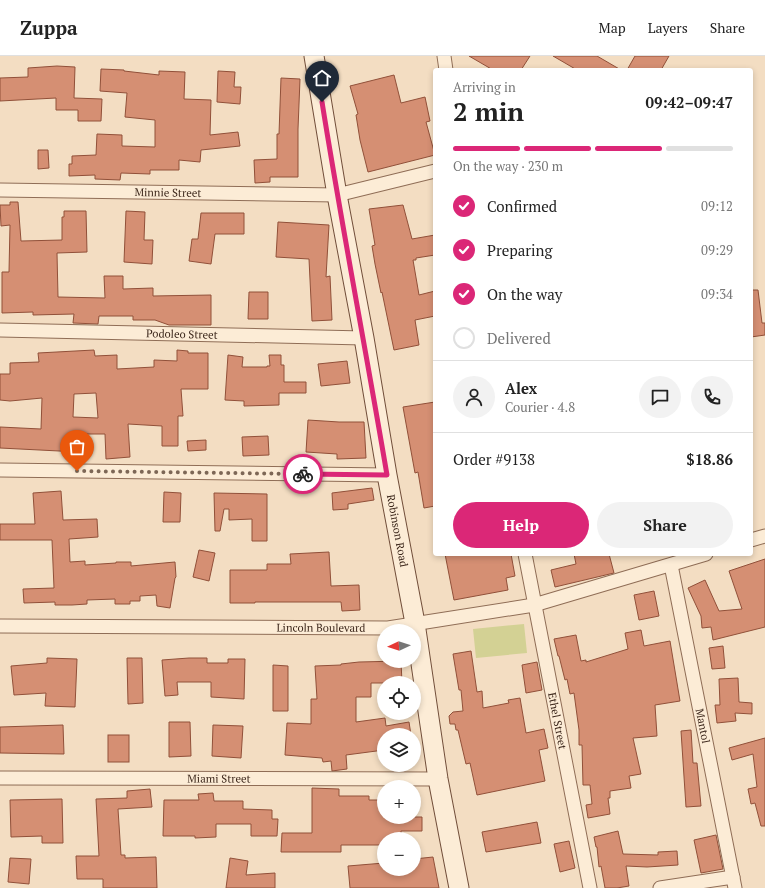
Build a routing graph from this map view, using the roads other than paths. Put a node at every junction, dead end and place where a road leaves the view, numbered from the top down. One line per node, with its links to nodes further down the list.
1 (314, 56): 6 (main road, Robinson Road)
2 (444, 56): 3 (street)
3 (446, 68)
4 (433, 171): 6 (street, Minnie Street)
5 (0, 190): 6 (street, Minnie Street)
6 (336, 195): 8 (main road, Robinson Road)
7 (0, 330): 8 (street, Podoleo Street)
8 (364, 338): 10 (main road, Robinson Road)
9 (0, 470): 10 (street)
10 (387, 475): 17 (main road, Robinson Road)
11 (765, 536): 12 (street)
12 (753, 539)
13 (525, 556): 16 (street, Ethel Street)
14 (699, 556): 15 (street, Lincoln Boulevard)
15 (670, 565): 16 (street, Lincoln Boulevard); 21 (street, Mantol)
16 (534, 605): 17 (street, Lincoln Boulevard); 23 (street, Ethel Street)
17 (415, 623): 18 (street, Lincoln Boulevard); 20 (main road, Robinson Road)
18 (0, 626)
19 (0, 778): 20 (street, Miami Street)
20 (438, 779): 22 (main road, Robinson Road)
21 (734, 882): 24 (street)
22 (459, 888)
23 (590, 888)
24 (660, 888)

